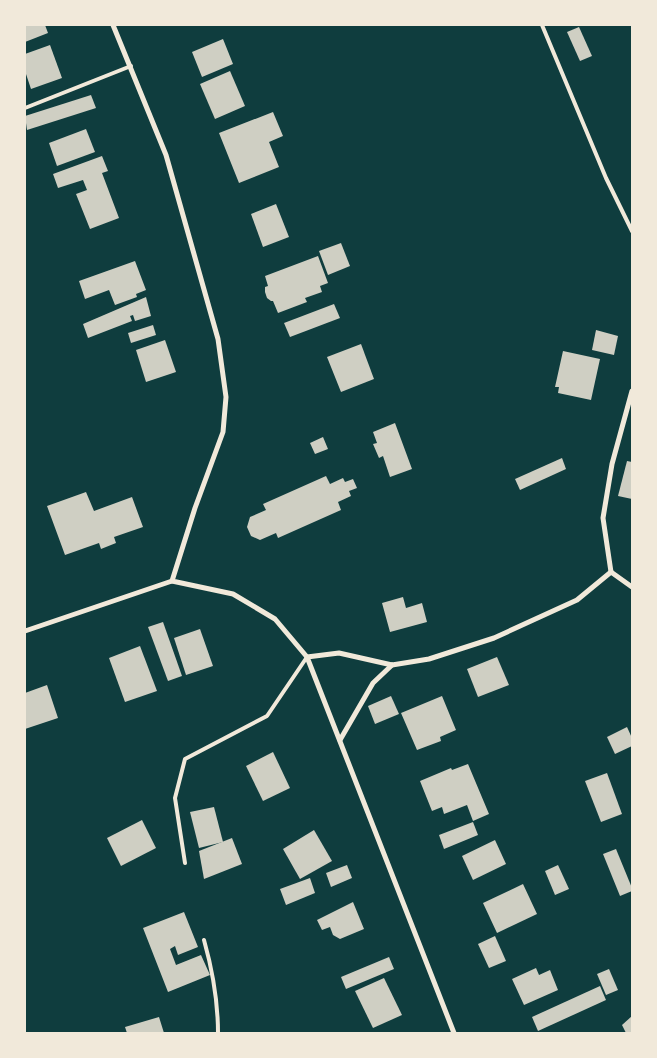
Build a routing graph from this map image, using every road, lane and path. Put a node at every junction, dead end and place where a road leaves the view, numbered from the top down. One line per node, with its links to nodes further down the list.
1 (113, 25): 3 (street)
2 (542, 25): 5 (lane)
3 (131, 66): 4 (lane); 8 (street)
4 (25, 108)
5 (632, 231)
6 (632, 391): 7 (street)
7 (611, 572): 9 (street); 12 (street)
8 (172, 581): 10 (street); 11 (street)
9 (632, 587)
10 (25, 631)
11 (307, 657): 12 (street); 13 (street); 14 (lane)
12 (392, 665): 13 (street)
13 (340, 740): 17 (street)
14 (185, 863)
15 (204, 940): 16 (lane)
16 (218, 1033)
17 (454, 1033)

